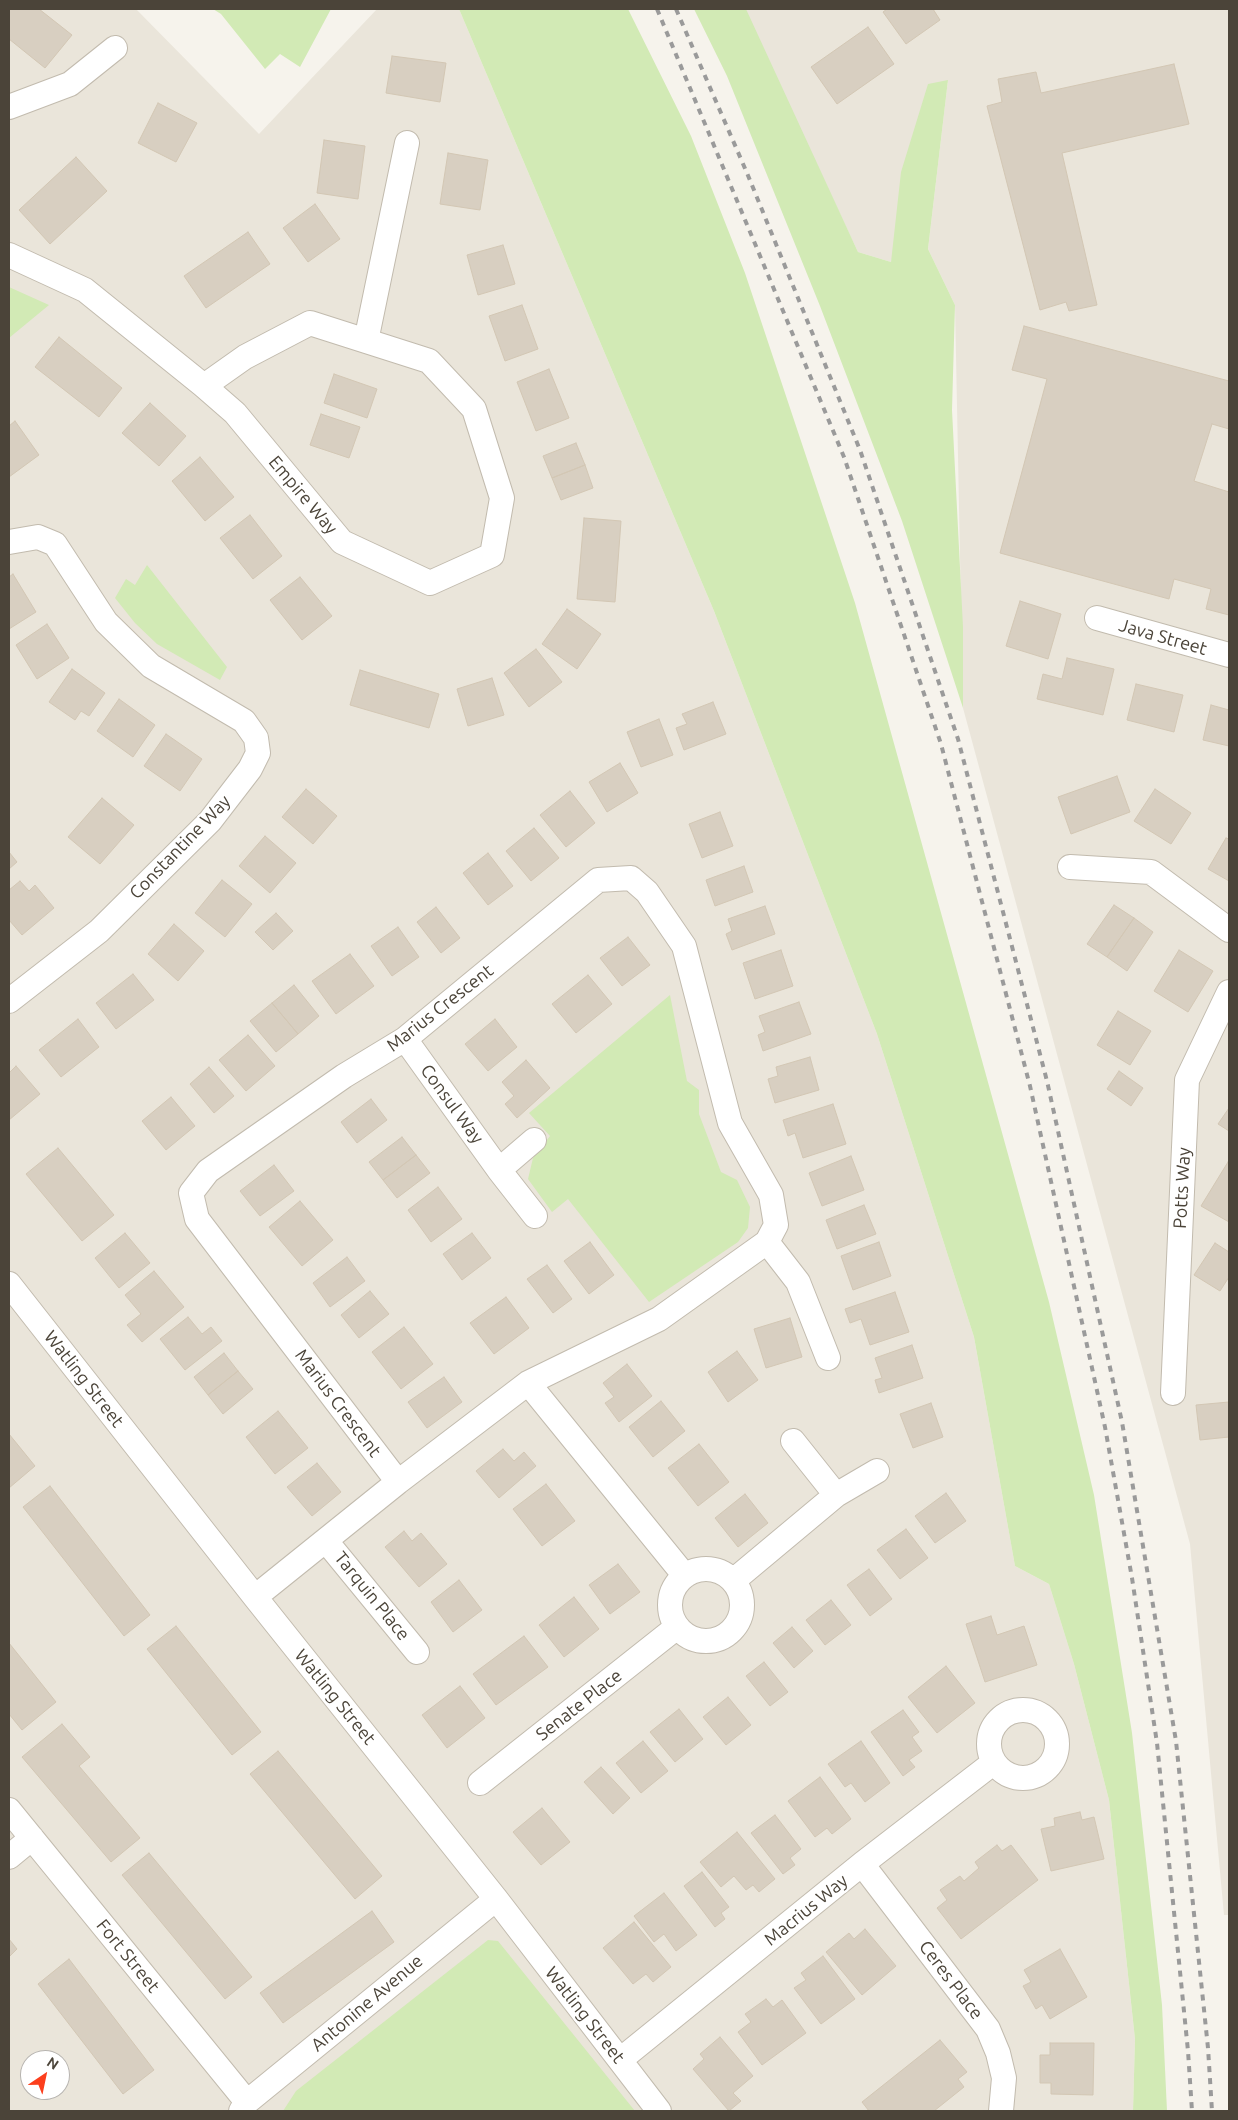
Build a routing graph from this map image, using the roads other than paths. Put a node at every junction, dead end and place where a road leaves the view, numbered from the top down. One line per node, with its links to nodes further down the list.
1 (115, 48): 2 (street)
2 (9, 107)
3 (407, 143): 5 (street)
4 (9, 255): 6 (street, Empire Way)
5 (366, 341): 6 (street, Empire Way); 6 (street, Empire Way)
6 (204, 386)
7 (9, 542): 13 (street, Constantine Way)
8 (1097, 618): 9 (street, Java Street)
9 (1229, 655)
10 (1070, 867): 11 (street)
11 (1229, 930)
12 (1229, 992): 22 (street, Potts Way)
13 (9, 1001)
14 (405, 1039): 16 (street, Consul Way); 18 (street, Marius Crescent); 25 (street, Marius Crescent)
15 (534, 1140): 16 (street)
16 (499, 1170): 17 (street, Consul Way)
17 (535, 1216)
18 (767, 1242): 20 (street); 21 (street)
19 (9, 1284): 30 (street, Watling Street)
20 (828, 1358)
21 (528, 1383): 25 (street); 28 (street)
22 (1173, 1393)
23 (793, 1441): 26 (street)
24 (877, 1471): 26 (street)
25 (398, 1482): 27 (street)
26 (836, 1495): 29 (street)
27 (326, 1541): 30 (street); 32 (street, Tarquin Place)
28 (685, 1576): 29 (street); 31 (street)
29 (733, 1581): 31 (street)
30 (255, 1597): 39 (street, Watling Street)
31 (677, 1627): 34 (street, Senate Place)
32 (417, 1652)
33 (994, 1763): 38 (street, Macrius Way)
34 (480, 1783)
35 (9, 1810): 36 (street, Fort Street)
36 (32, 1838): 37 (street); 41 (street, Fort Street)
37 (9, 1857)
38 (862, 1864): 40 (street, Macrius Way); 43 (street, Ceres Place)
39 (496, 1899): 40 (street, Watling Street); 41 (street, Antonine Avenue)
40 (620, 2060): 42 (street, Watling Street)
41 (244, 2107)
42 (659, 2111)
43 (1001, 2111)

